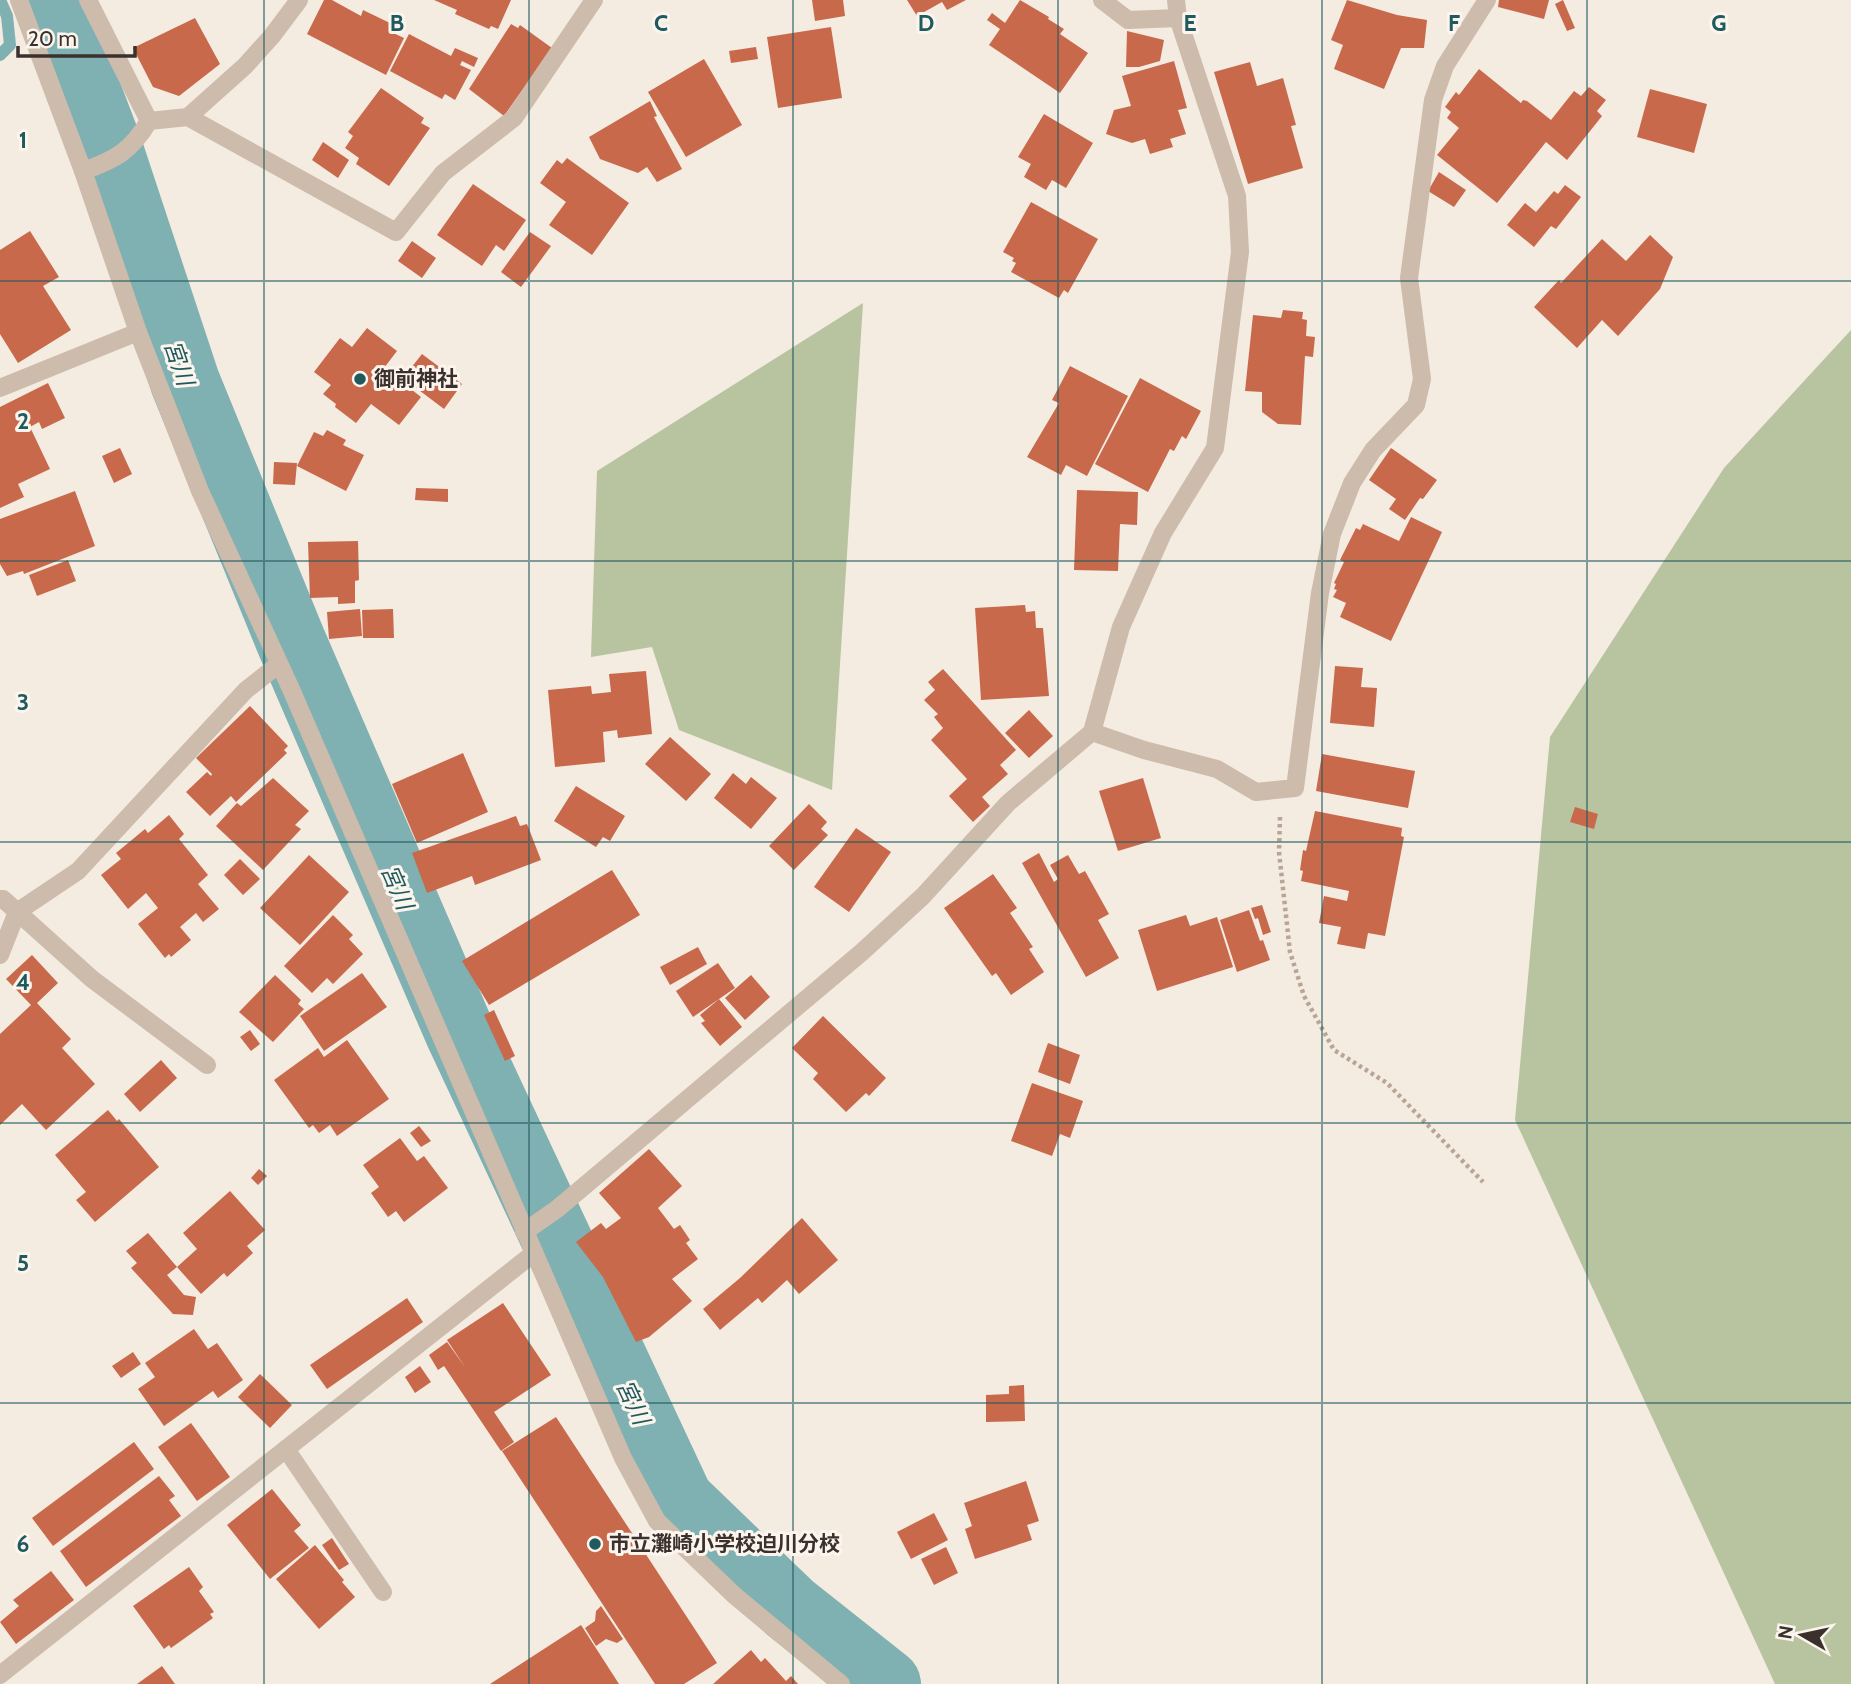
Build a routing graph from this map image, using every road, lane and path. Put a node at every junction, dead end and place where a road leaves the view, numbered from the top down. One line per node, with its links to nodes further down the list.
1 (19, 0): 10 (street)
2 (88, 0): 9 (street)
3 (299, 0): 8 (street)
4 (594, 0): 8 (street)
5 (1102, 0): 7 (street)
6 (1487, 0): 15 (street)
7 (1177, 9): 14 (street)
8 (188, 117): 9 (street)
9 (149, 121): 10 (street)
10 (87, 169): 11 (street)
11 (138, 332): 12 (street); 13 (street)
12 (0, 388)
13 (279, 664): 17 (street); 21 (street)
14 (1092, 732): 15 (street); 21 (street)
15 (1280, 789): 20 (path)
16 (0, 899): 17 (street)
17 (17, 912): 18 (street); 19 (street)
18 (0, 955)
19 (206, 1065)
20 (1483, 1182)
21 (529, 1229): 22 (street)
22 (534, 1253): 23 (street); 26 (street)
23 (286, 1449): 24 (street); 25 (street)
24 (383, 1592)
25 (0, 1675)
26 (841, 1684)

